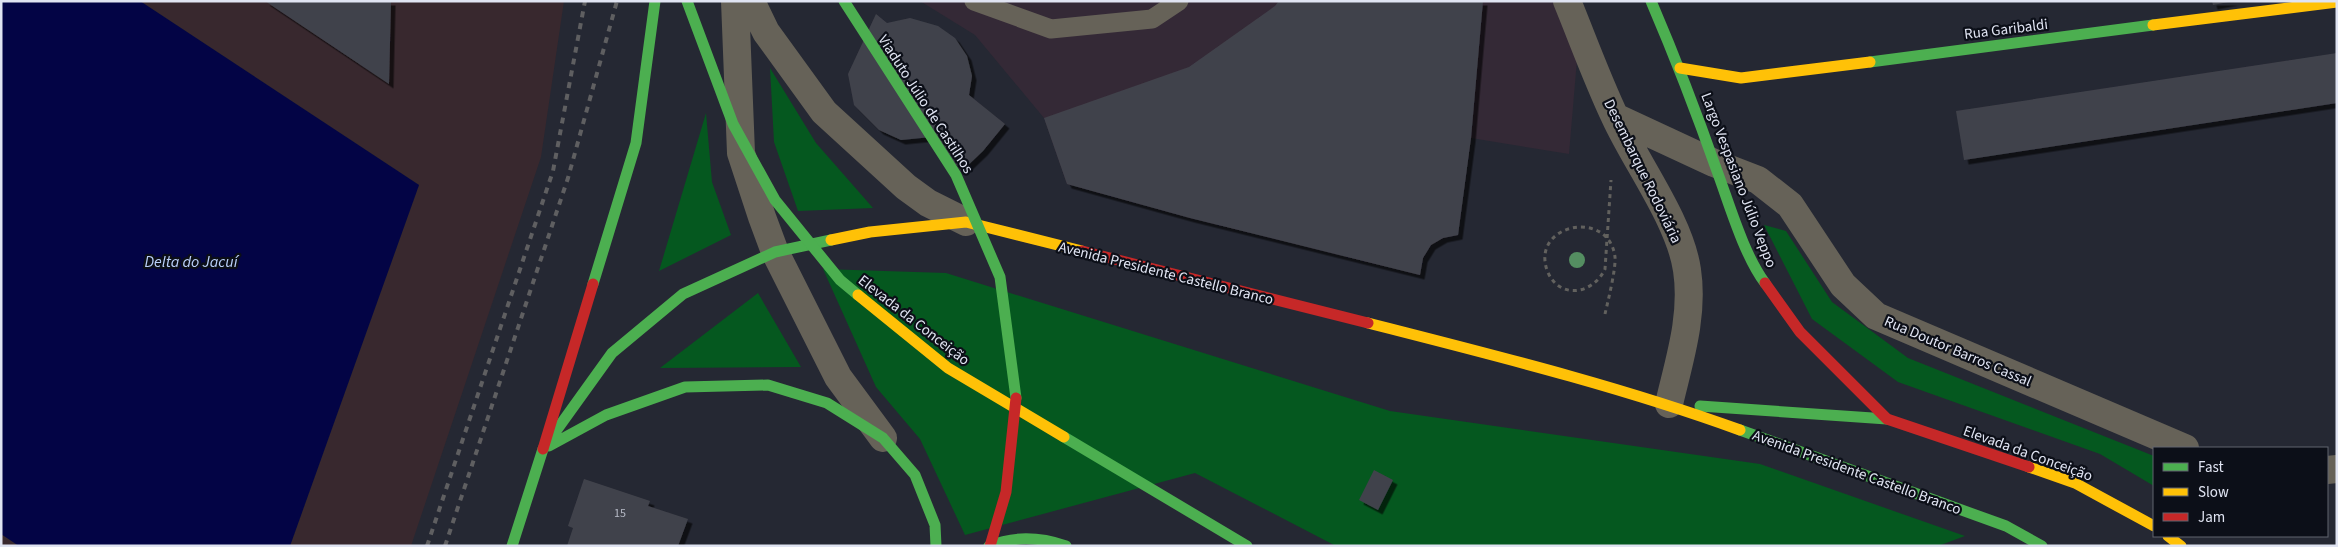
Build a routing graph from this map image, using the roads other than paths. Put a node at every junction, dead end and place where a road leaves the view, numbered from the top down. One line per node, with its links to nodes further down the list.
1 (655, 1): 20 (main road)
2 (687, 1): 27 (main road, Elevada da Conceição, bridge)
3 (735, 1): 15 (street)
4 (751, 1): 14 (street, Avenida Presidente Castello Branco)
5 (844, 1): 25 (main road, Viaduto Júlio de Castilhos, bridge)
6 (974, 1): 7 (lane)
7 (1179, 1)
8 (1566, 1): 12 (street, Desembarque Rodoviária)
9 (1652, 1): 11 (main road, Largo Vespasiano Júlio Veppo)
10 (2337, 2): 11 (main road, Rua Garibaldi)
11 (1680, 68): 13 (main road, Largo Vespasiano Júlio Veppo)
12 (1615, 117): 13 (street, Rua Doutor Barros Cassal); 16 (street, Desembarque Rodoviária)
13 (1714, 163): 17 (main road, Largo Vespasiano Júlio Veppo); 19 (street, Rua Doutor Barros Cassal)
14 (966, 222): 15 (main road); 16 (main road, Avenida Presidente Castello Branco)
15 (775, 252): 18 (street); 20 (main road)
16 (1669, 404): 17 (main road, Avenida Presidente Castello Branco); 28 (main road, Avenida Presidente Castello Branco)
17 (1887, 419): 21 (main road, Elevada da Conceição)
18 (882, 438): 20 (main road); 24 (main road)
19 (2183, 447)
20 (543, 449): 23 (main road)
21 (2153, 525)
22 (2169, 537): 29 (main road)
23 (512, 546)
24 (936, 546)
25 (989, 546): 26 (main road)
26 (1066, 546)
27 (1247, 546)
28 (2042, 546)
29 (2181, 546)

